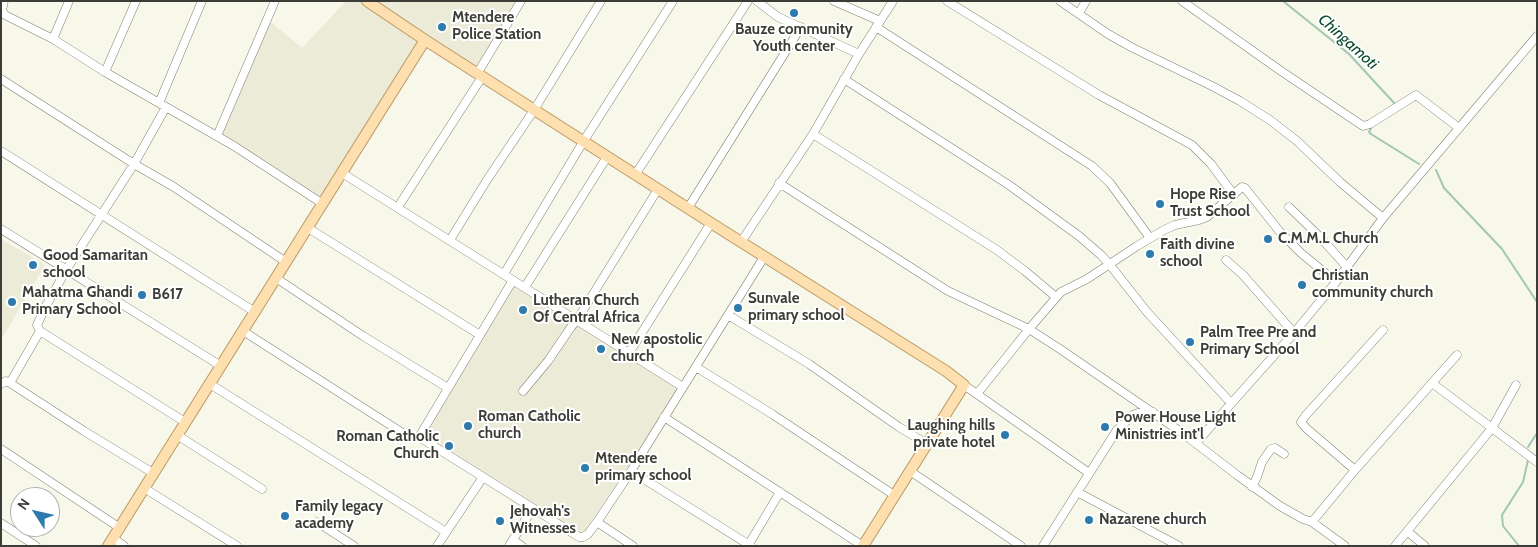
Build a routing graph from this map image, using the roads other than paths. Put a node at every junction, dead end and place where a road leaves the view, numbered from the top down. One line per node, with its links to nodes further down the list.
1 (4, 1): 22 (street)
2 (69, 1): 22 (street)
3 (136, 1): 25 (street)
4 (202, 1): 29 (street)
5 (275, 1): 33 (street)
6 (367, 1): 23 (main road)
7 (521, 1): 26 (street)
8 (601, 1): 30 (street)
9 (673, 1): 34 (street)
10 (748, 1): 39 (street)
11 (757, 1): 20 (street)
12 (834, 1): 19 (street)
13 (893, 1): 19 (street)
14 (947, 1): 42 (street)
15 (1060, 1): 18 (street)
16 (1086, 1): 18 (street)
17 (1182, 1): 31 (street)
18 (1079, 13): 48 (street)
19 (878, 24): 24 (street); 52 (street)
20 (801, 27): 24 (street); 46 (street)
21 (1537, 36): 31 (street)
22 (53, 39): 25 (street)
23 (425, 40): 26 (main road); 38 (main road)
24 (859, 54): 28 (street)
25 (105, 72): 29 (street)
26 (479, 75): 30 (main road); 44 (street)
27 (1, 79): 37 (street)
28 (844, 79): 32 (street); 58 (street)
29 (162, 105): 33 (street); 37 (street)
30 (534, 110): 34 (main road); 53 (street)
31 (1459, 128): 48 (street)
32 (813, 134): 40 (street); 66 (street)
33 (217, 136): 43 (street)
34 (584, 142): 36 (main road); 61 (street)
35 (1, 150): 47 (street)
36 (607, 157): 39 (main road); 65 (street)
37 (134, 164): 47 (street); 57 (street)
38 (342, 173): 43 (main road); 44 (street)
39 (635, 175): 41 (main road)
40 (779, 183): 54 (street); 70 (street)
41 (658, 189): 46 (main road); 69 (street)
42 (1234, 195): 52 (street); 64 (street)
43 (323, 204): 50 (main road)
44 (398, 207): 53 (street)
45 (1289, 207): 59 (street)
46 (688, 208): 49 (main road)
47 (101, 214): 60 (street); 67 (street)
48 (1383, 218): 59 (street)
49 (711, 223): 54 (main road); 76 (street)
50 (308, 228): 57 (main road); 75 (street)
51 (1, 229): 60 (street)
52 (1150, 238): 58 (street)
53 (450, 240): 61 (street)
54 (741, 242): 55 (main road)
55 (764, 257): 68 (street); 84 (main road)
56 (1226, 260): 74 (street)
57 (286, 262): 62 (main road)
58 (1110, 265): 66 (street); 90 (street)
59 (1347, 267): 64 (street)
60 (66, 270): 72 (street); 78 (street)
61 (504, 274): 63 (street)
62 (276, 278): 67 (main road); 87 (street)
63 (514, 280): 65 (street); 75 (street)
64 (1336, 282): 74 (street)
65 (525, 287): 69 (street)
66 (1056, 297): 70 (street)
67 (255, 312): 73 (main road)
68 (728, 315): 79 (street); 98 (street)
69 (577, 320): 76 (street); 88 (street)
70 (1029, 329): 89 (street); 91 (street)
71 (1383, 330): 102 (street)
72 (40, 331): 80 (street); 93 (street)
73 (242, 331): 78 (main road); 96 (street)
74 (1294, 333): 90 (street)
75 (480, 336): 87 (street)
76 (629, 353): 86 (street)
77 (1457, 355): 81 (street)
78 (221, 366): 83 (main road)
79 (696, 367): 86 (street); 113 (street)
80 (10, 383): 82 (street); 105 (street)
81 (1432, 383): 94 (street); 102 (street)
82 (1, 384)
83 (210, 384): 93 (main road); 120 (street)
84 (964, 385): 89 (street); 98 (main road)
85 (1516, 385): 94 (street)
86 (683, 387): 92 (street)
87 (448, 388): 96 (street)
88 (524, 391)
89 (977, 394): 106 (street)
90 (1231, 402): 97 (street)
91 (1153, 412): 97 (street); 106 (street)
92 (664, 417): 103 (street); 111 (street)
93 (185, 422): 95 (main road)
94 (1492, 428): 101 (street); 121 (street)
95 (177, 435): 105 (main road); 110 (street)
96 (419, 437): 107 (street)
97 (1196, 443): 108 (street)
98 (927, 444): 104 (main road)
99 (1, 448): 119 (street)
100 (1284, 454): 108 (street)
101 (1537, 462)
102 (1356, 470): 117 (street)
103 (631, 471): 116 (street); 124 (street)
104 (910, 471): 113 (main road); 133 (street)
105 (153, 473): 109 (main road)
106 (1089, 473): 112 (street)
107 (483, 477): 114 (street); 120 (street)
108 (1252, 486): 117 (street)
109 (144, 488): 119 (main road); 127 (street)
110 (262, 489)
111 (780, 492): 124 (street); 132 (street)
112 (1077, 492): 134 (street); 135 (street)
113 (894, 495): 132 (main road)
114 (533, 508): 116 (street); 123 (street)
115 (318, 522): 128 (street)
116 (597, 522): 131 (street)
117 (1312, 522): 136 (street)
118 (1, 523): 125 (street)
119 (120, 528): 122 (main road)
120 (446, 532): 129 (street)
121 (1408, 532): 137 (street); 138 (street)
122 (110, 542): 126 (street)
123 (511, 543): 130 (street)
124 (750, 545)
125 (36, 546)
126 (124, 546)
127 (237, 546)
128 (354, 546)
129 (437, 546)
130 (522, 546)
131 (633, 546)
132 (863, 546)
133 (1021, 546)
134 (1043, 546)
135 (1179, 546)
136 (1345, 546)
137 (1395, 546)
138 (1425, 546)

